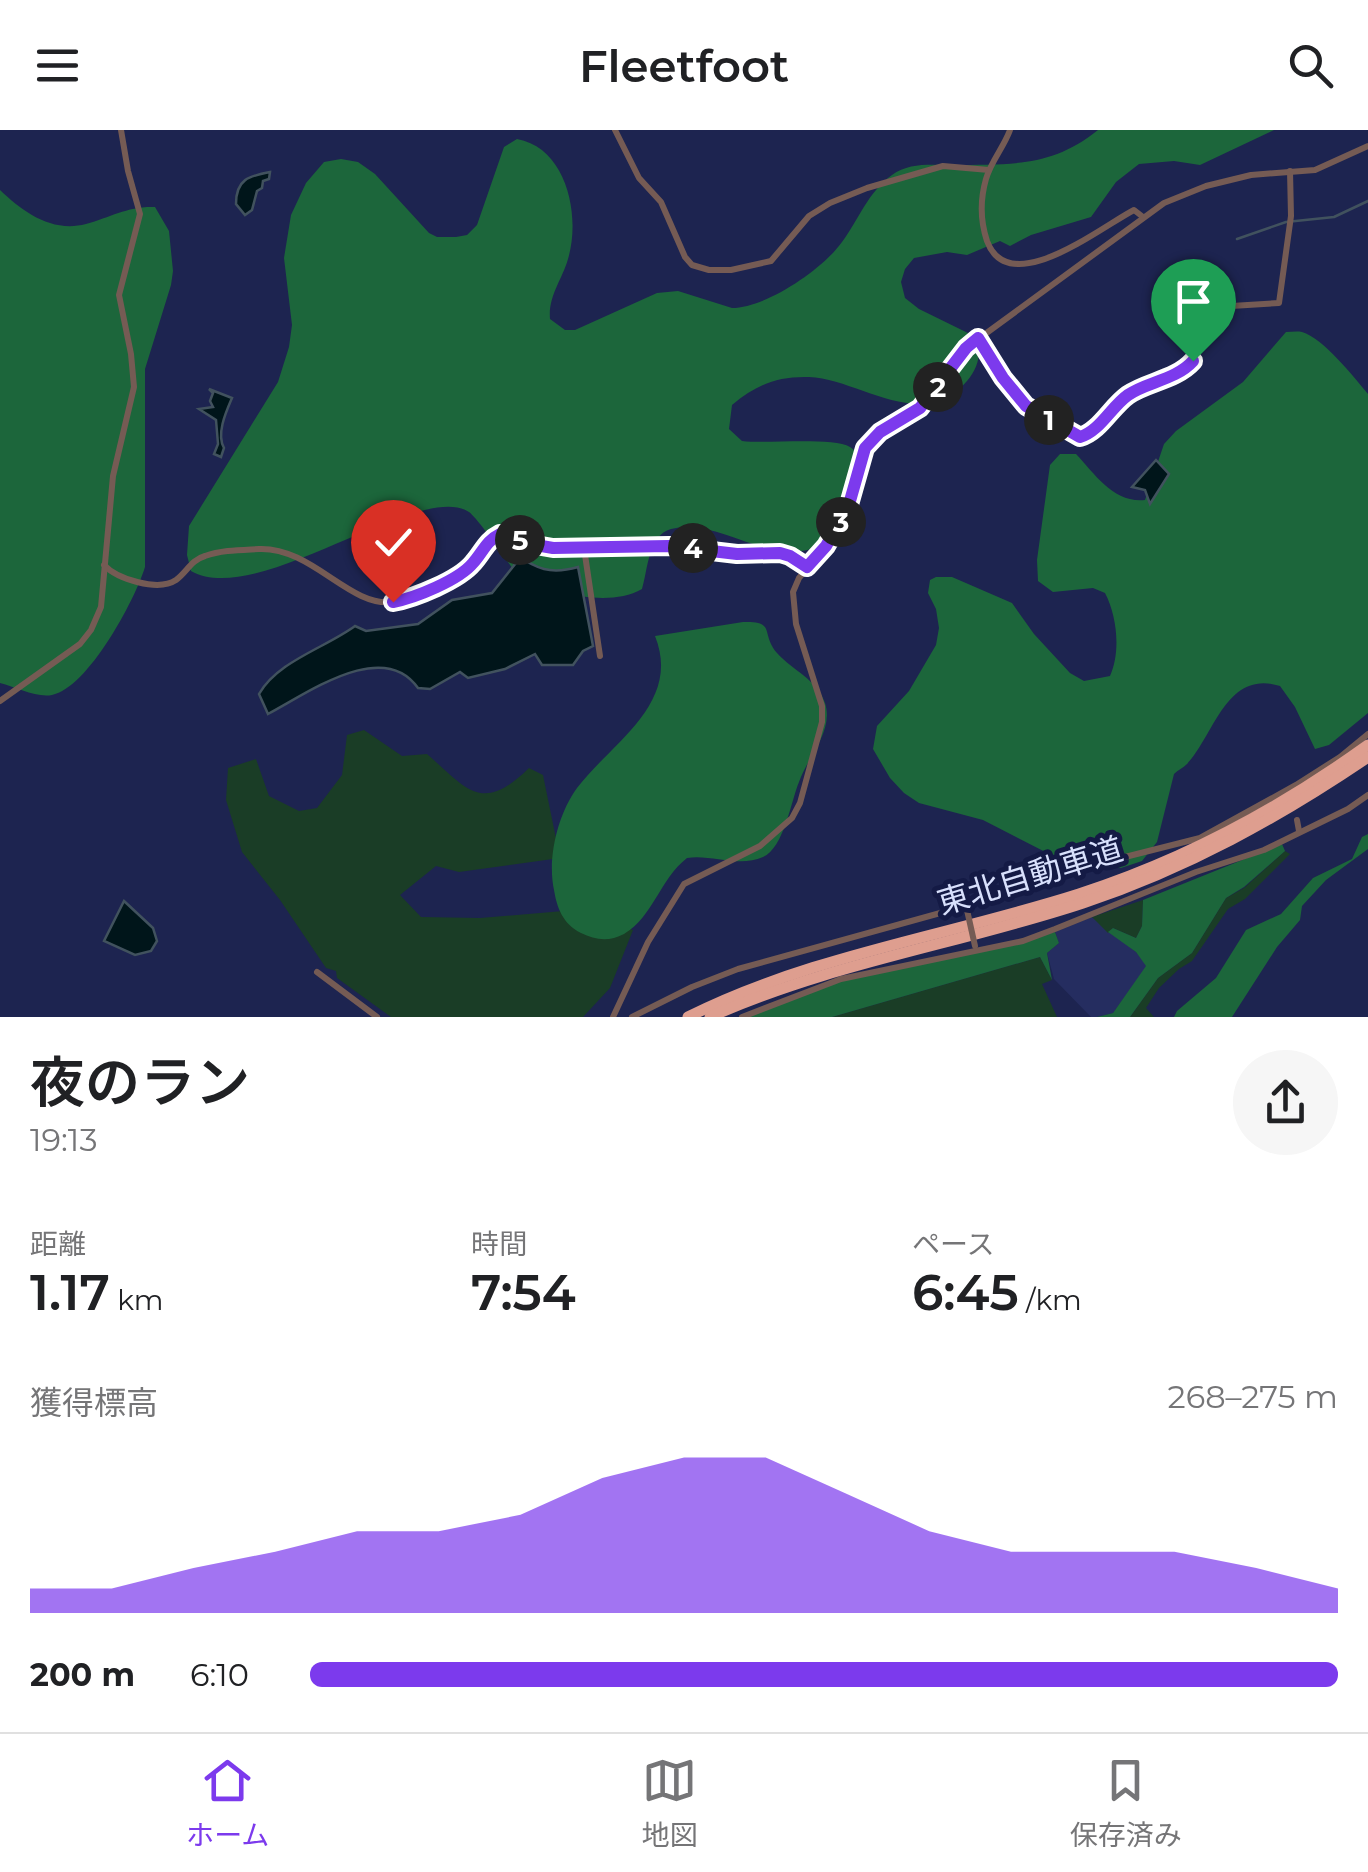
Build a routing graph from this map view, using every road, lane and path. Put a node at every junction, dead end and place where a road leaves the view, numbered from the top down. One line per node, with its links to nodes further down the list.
1 (121, 130): 10 (street)
2 (615, 130): 5 (street)
3 (1010, 130): 5 (street)
4 (1368, 146): 6 (street)
5 (989, 170): 7 (street)
6 (1290, 171): 7 (street); 8 (street)
7 (1143, 216): 8 (street)
8 (978, 338): 11 (street)
9 (584, 548): 10 (street); 11 (street); 12 (street)
10 (104, 565): 13 (street)
11 (807, 567): 24 (street)
12 (600, 656)
13 (0, 701)
14 (1368, 734): 20 (street)
15 (1368, 745): 26 (highway, 東北自動車道)
16 (1368, 757): 27 (highway, 東北自動車道)
17 (1368, 795): 19 (street)
18 (1297, 820): 19 (street)
19 (1299, 831): 21 (street)
20 (965, 908): 21 (street, bridge); 25 (street)
21 (975, 948): 28 (street)
22 (317, 972): 23 (street)
23 (377, 1017)
24 (612, 1017)
25 (632, 1017)
26 (688, 1017)
27 (710, 1017)
28 (742, 1017)

